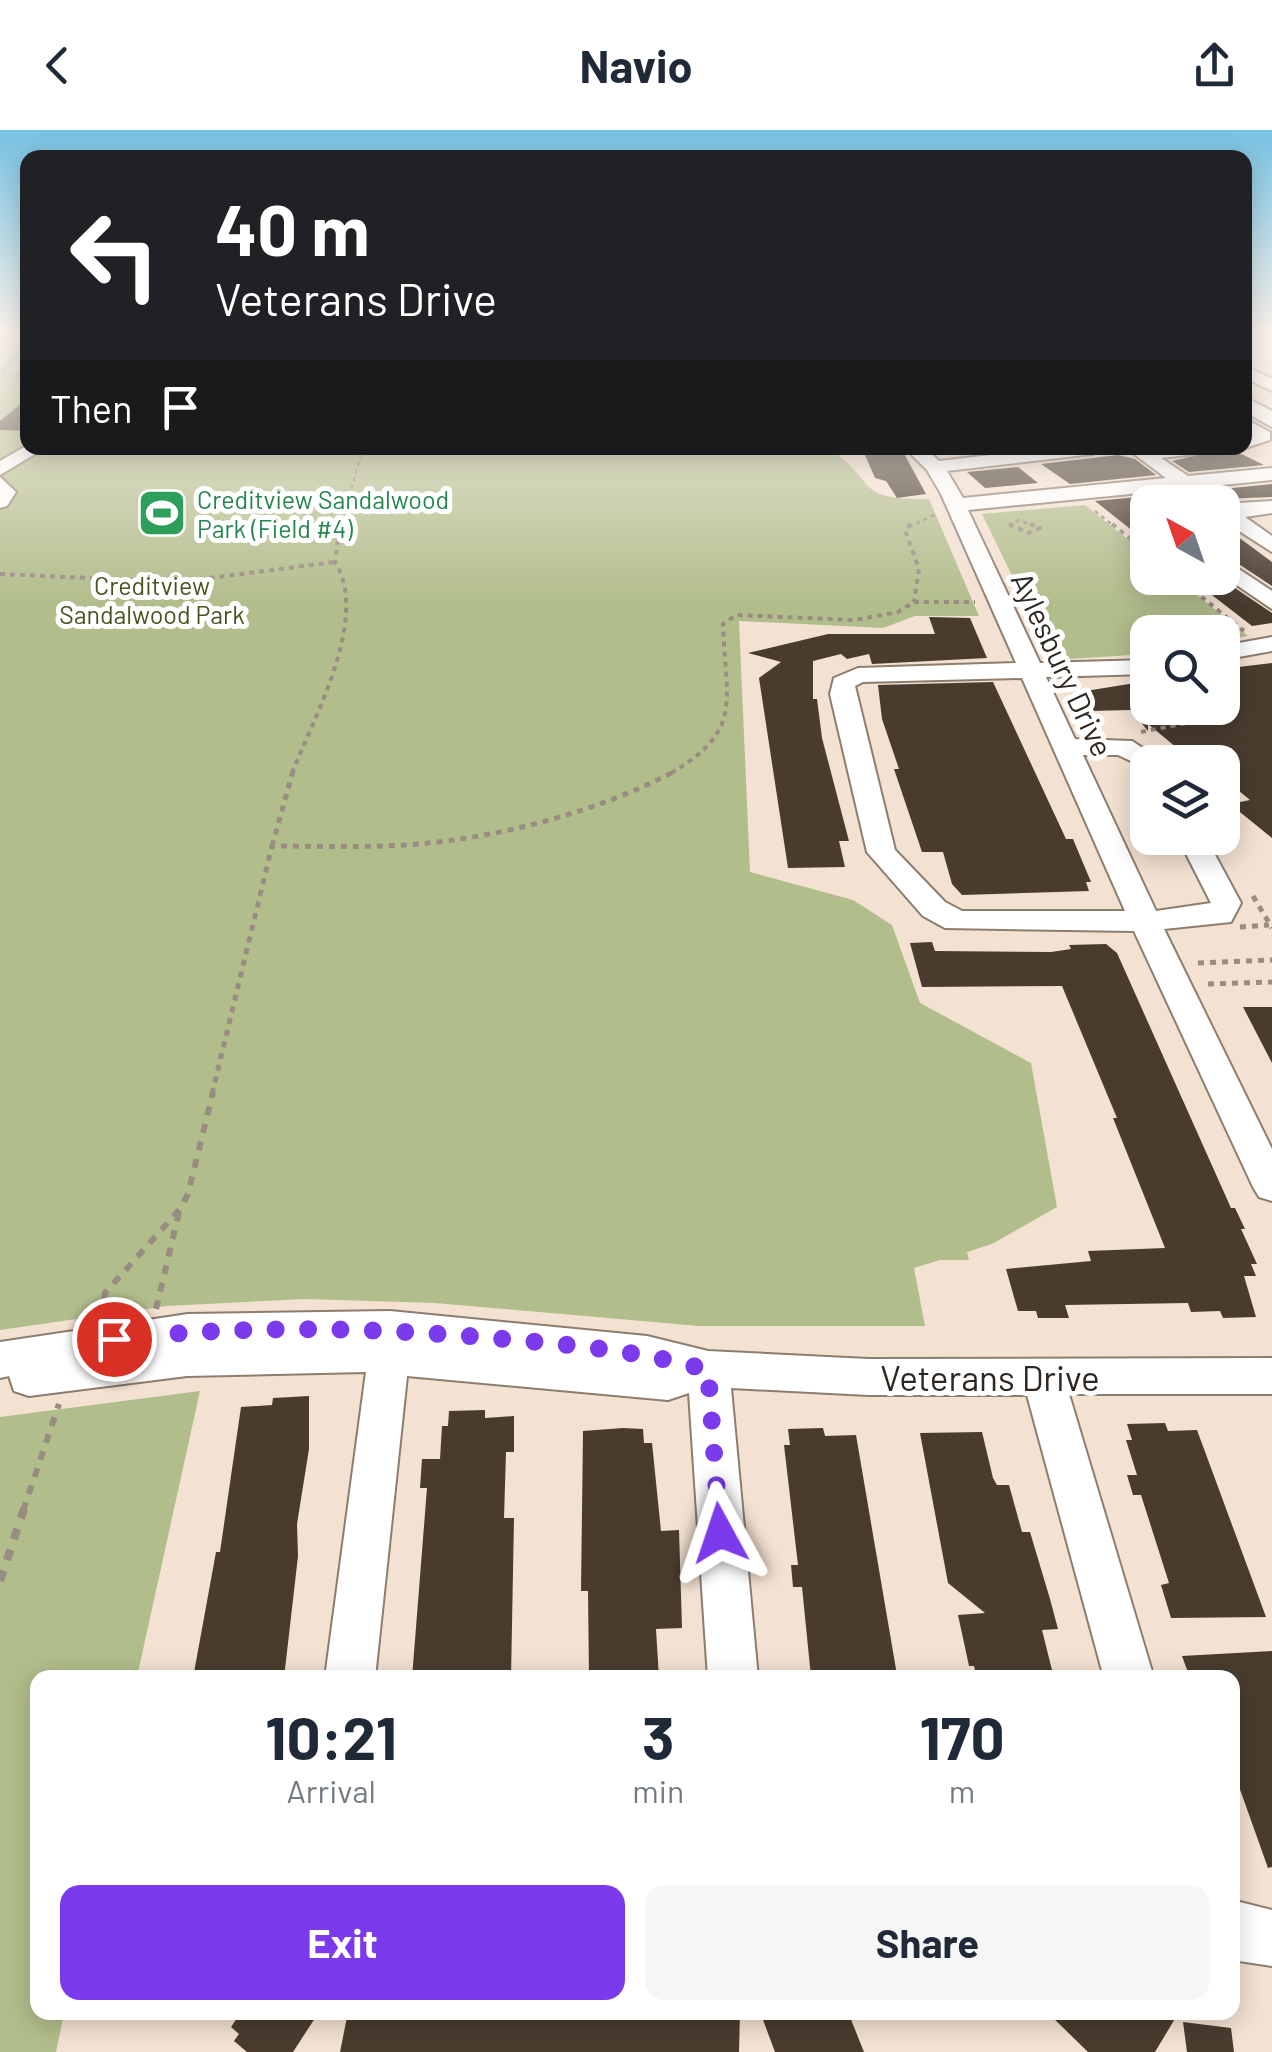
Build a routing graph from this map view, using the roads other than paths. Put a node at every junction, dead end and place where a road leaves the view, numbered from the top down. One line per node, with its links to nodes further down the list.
1 (20, 440): 2 (street)
2 (3, 443)
3 (24, 455): 7 (street)
4 (962, 455): 6 (street)
5 (1145, 455): 9 (street)
6 (924, 457): 16 (street, Aylesbury Drive)
7 (0, 469)
8 (1272, 471): 9 (street)
9 (1183, 482): 11 (street); 12 (street)
10 (0, 483): 14 (street)
11 (1187, 485)
12 (1124, 490): 13 (street); 16 (street)
13 (1130, 494)
14 (0, 502)
15 (1272, 508): 17 (street)
16 (950, 509): 23 (street, Aylesbury Drive)
17 (1240, 509)
18 (1240, 523): 19 (street)
19 (1272, 546)
20 (1240, 578): 21 (street)
21 (1272, 602)
22 (1130, 668): 23 (street)
23 (1031, 672): 24 (street, Aylesbury Drive); 27 (street)
24 (1066, 748): 25 (street); 27 (street, Aylesbury Drive)
25 (1130, 749)
26 (1201, 855): 27 (street)
27 (1144, 921): 28 (street, Aylesbury Drive)
28 (1272, 1187)
29 (391, 1354): 31 (street, Veterans Drive); 34 (street, Veterans Drive); 35 (street)
30 (0, 1360): 31 (street, Veterans Drive)
31 (708, 1370): 33 (street, Veterans Drive); 36 (street)
32 (1272, 1376): 33 (street, Veterans Drive)
33 (1043, 1378): 37 (street)
34 (0, 1384)
35 (351, 1670)
36 (732, 1670)
37 (1127, 1670)
38 (1240, 1935): 39 (street)
39 (1272, 1938)

